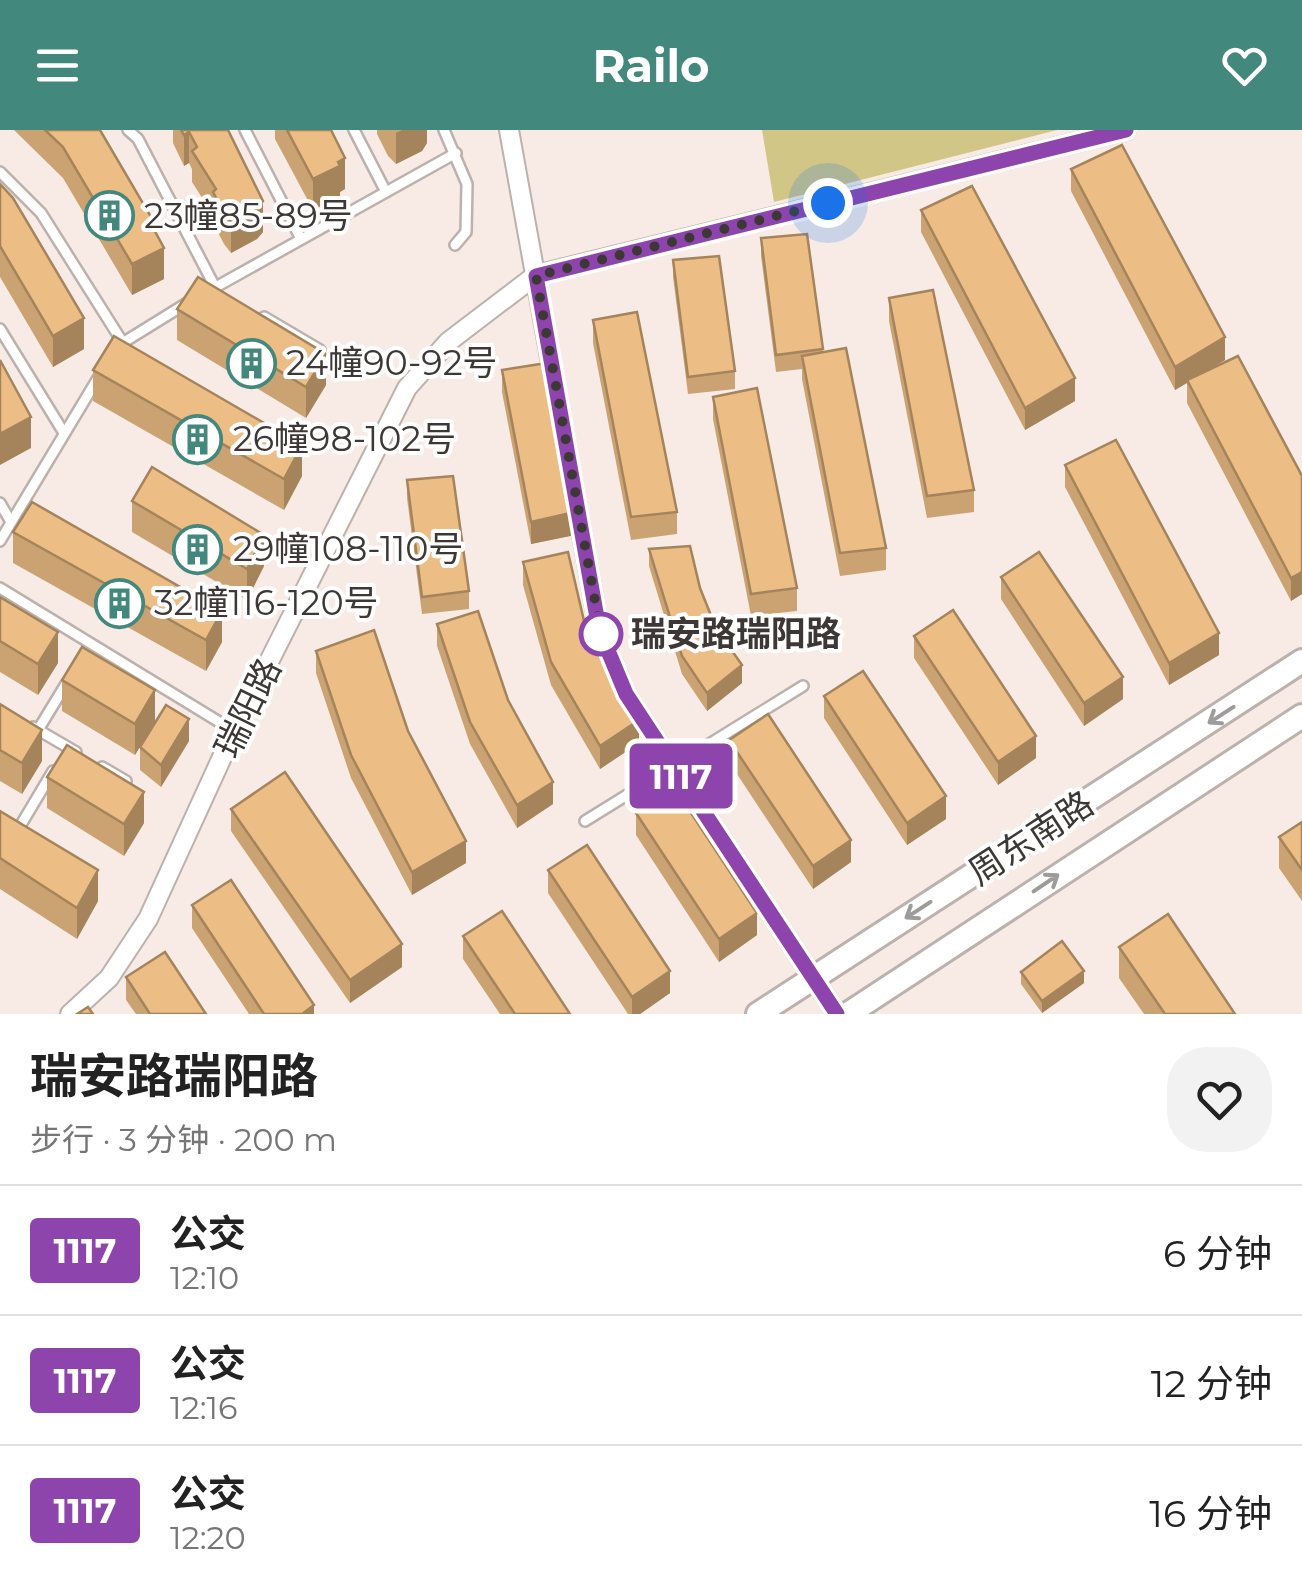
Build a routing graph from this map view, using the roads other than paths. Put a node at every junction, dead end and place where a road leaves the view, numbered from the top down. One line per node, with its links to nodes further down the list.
1 (128, 130): 13 (lane)
2 (244, 130): 10 (lane)
3 (354, 130): 9 (lane)
4 (444, 130): 7 (lane)
5 (508, 130): 12 (street)
6 (1126, 130): 12 (street, 瑞阳路)
7 (456, 153): 9 (lane); 11 (lane)
8 (0, 172): 17 (lane)
9 (386, 192): 10 (lane)
10 (301, 240): 13 (lane)
11 (455, 244)
12 (536, 276): 37 (street, 瑞阳路); 41 (street)
13 (214, 288): 14 (lane); 17 (lane)
14 (229, 297)
15 (260, 315): 18 (lane)
16 (0, 329): 22 (lane)
17 (120, 341): 19 (lane); 20 (lane)
18 (320, 350)
19 (137, 352)
20 (111, 356)
21 (101, 372): 22 (lane)
22 (64, 434): 23 (lane)
23 (23, 502): 25 (lane); 26 (lane)
24 (0, 503): 26 (lane)
25 (40, 512)
26 (11, 522): 27 (lane)
27 (0, 541)
28 (0, 588): 29 (lane)
29 (90, 643): 30 (lane); 37 (lane)
30 (82, 658)
31 (1302, 661): 45 (street, 周东南路, one-way to 45)
32 (73, 672): 36 (lane)
33 (803, 686): 41 (lane)
34 (1302, 716): 49 (street, one-way to 34)
35 (25, 722): 36 (lane)
36 (38, 730): 38 (lane)
37 (234, 731): 46 (street, 瑞阳路)
38 (68, 747): 39 (lane); 44 (lane)
39 (82, 756)
40 (97, 764): 42 (lane)
41 (672, 764): 43 (lane); 45 (street)
42 (126, 781)
43 (585, 821)
44 (34, 838)
45 (816, 977): 47 (street, 周东南路); 48 (street)
46 (70, 1014)
47 (758, 1014)
48 (837, 1014)
49 (848, 1014)

